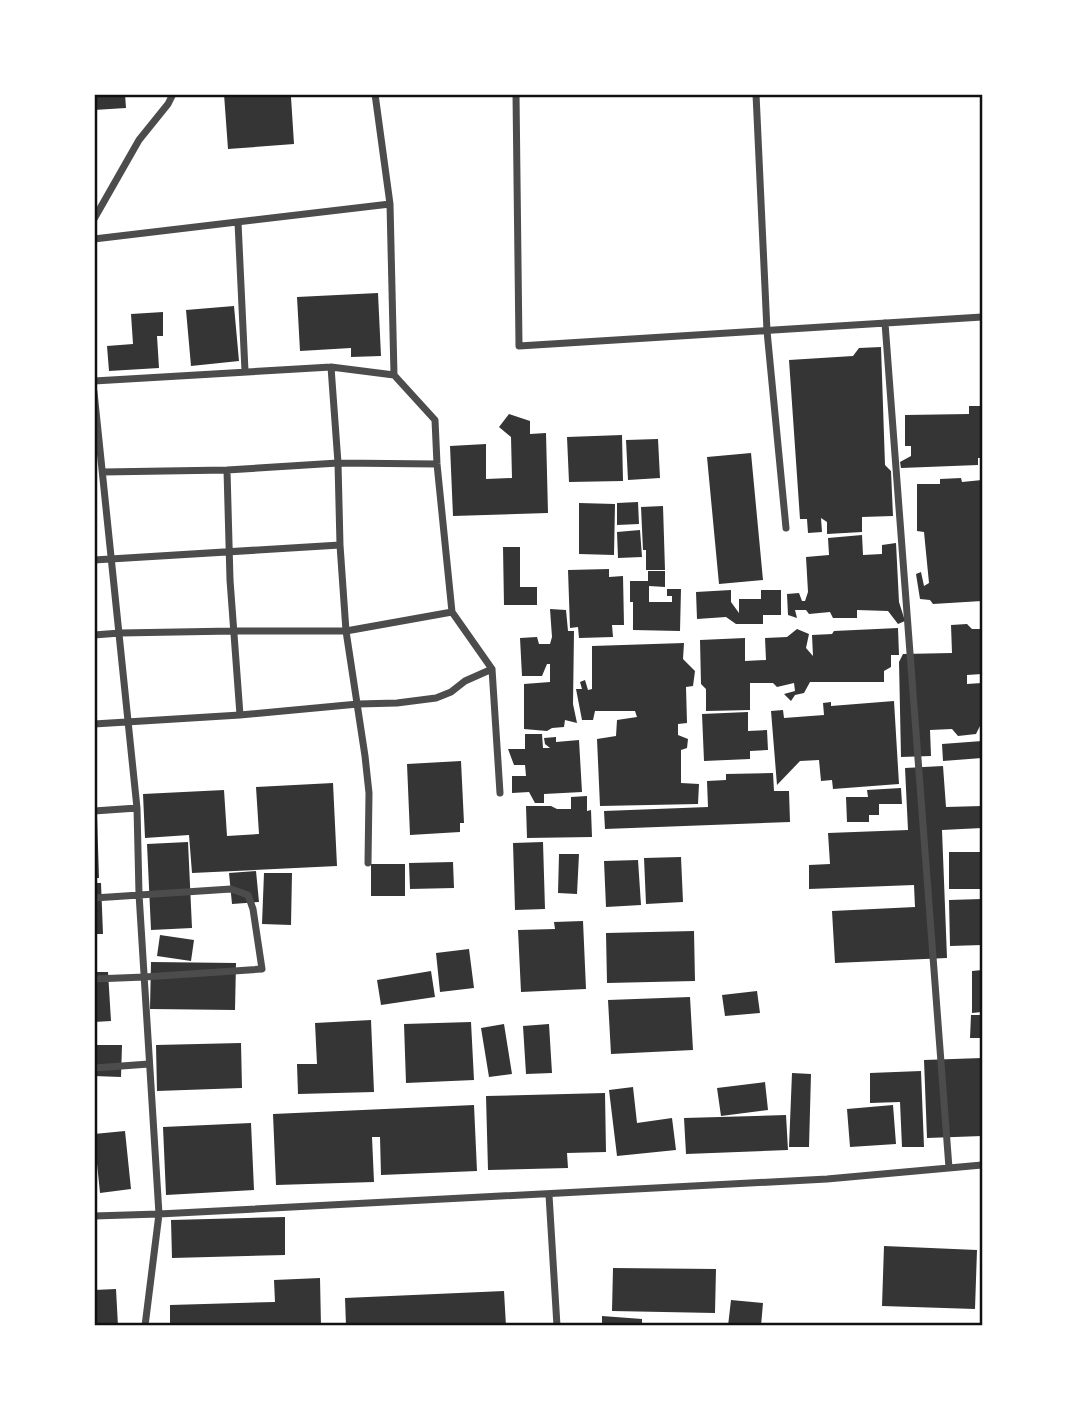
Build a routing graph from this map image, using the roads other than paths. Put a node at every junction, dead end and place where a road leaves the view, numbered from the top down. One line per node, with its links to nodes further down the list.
1 (173, 94): 6 (street)
2 (375, 94): 5 (street)
3 (516, 94): 11 (street)
4 (756, 94): 11 (street)
5 (390, 204): 7 (street); 14 (street)
6 (94, 219)
7 (238, 222): 8 (street); 13 (street)
8 (94, 239)
9 (982, 317): 10 (street)
10 (885, 323): 11 (street); 47 (street)
11 (767, 331): 21 (street)
12 (331, 366): 13 (street); 14 (street); 17 (street)
13 (245, 371): 15 (street)
14 (394, 375): 18 (street)
15 (94, 381)
16 (94, 392): 20 (street)
17 (338, 463): 18 (street); 19 (street); 22 (street)
18 (437, 464): 26 (street)
19 (227, 470): 20 (street); 23 (street)
20 (103, 472): 24 (street)
21 (786, 528)
22 (340, 545): 23 (street); 28 (street)
23 (229, 553): 24 (street); 27 (street)
24 (111, 559): 25 (street); 29 (street)
25 (94, 560)
26 (452, 612): 28 (street); 31 (street)
27 (233, 631): 28 (street); 29 (street); 33 (street)
28 (346, 631): 32 (street)
29 (120, 633): 30 (street); 34 (street)
30 (94, 635)
31 (492, 669): 32 (street); 36 (street)
32 (358, 704): 33 (street); 39 (street)
33 (240, 715): 34 (street)
34 (129, 720): 35 (street); 37 (street)
35 (94, 724)
36 (500, 793)
37 (137, 808): 38 (street); 40 (street)
38 (94, 811)
39 (368, 863)
40 (139, 894): 41 (street); 42 (street); 42 (street)
41 (94, 898)
42 (145, 977): 43 (street); 44 (street)
43 (94, 979)
44 (149, 1064): 45 (street); 49 (street)
45 (94, 1068)
46 (982, 1165): 47 (street)
47 (949, 1168): 48 (street)
48 (549, 1195): 49 (street); 52 (street)
49 (159, 1214): 50 (street); 51 (street)
50 (94, 1216)
51 (145, 1325)
52 (557, 1325)

